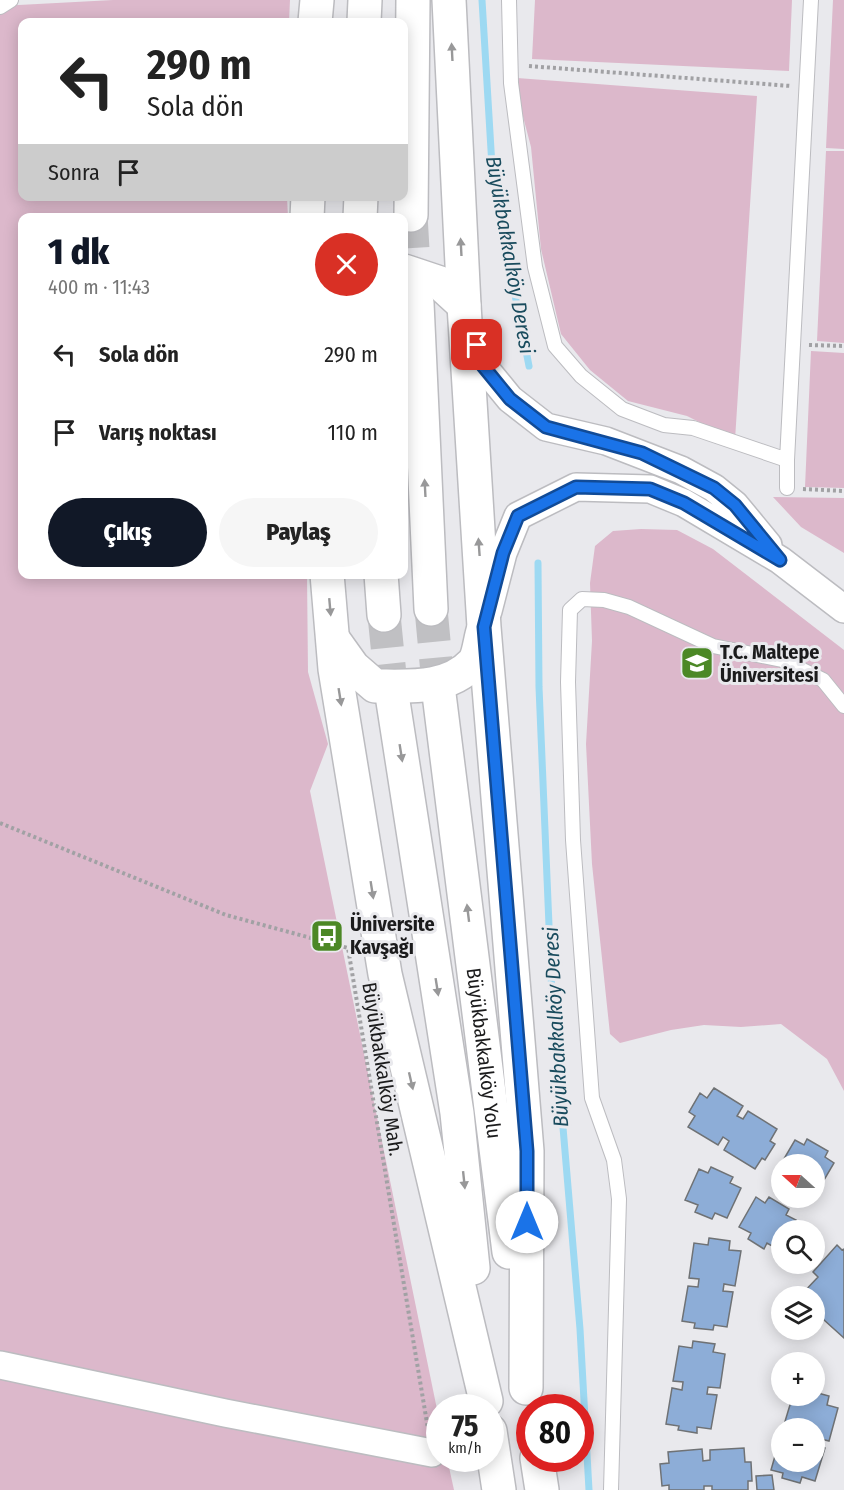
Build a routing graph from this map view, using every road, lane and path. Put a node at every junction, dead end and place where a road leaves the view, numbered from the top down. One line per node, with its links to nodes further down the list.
1 (11, 0): 8 (lane)
2 (317, 0): 9 (highway)
3 (365, 0): 10 (highway)
4 (413, 0): 13 (highway)
5 (449, 0): 16 (highway, one-way to 5)
6 (509, 0): 11 (lane)
7 (811, 0): 12 (lane)
8 (0, 6)
9 (315, 18)
10 (364, 18)
11 (511, 65): 12 (path); 19 (lane)
12 (806, 87): 17 (lane)
13 (411, 215)
14 (408, 272): 16 (highway)
15 (417, 303): 25 (highway, one-way to 15)
16 (464, 305): 22 (street); 28 (highway, one-way to 16)
17 (793, 344): 18 (path); 19 (lane)
18 (844, 346)
19 (787, 460): 20 (lane)
20 (787, 488): 21 (path)
21 (844, 491)
22 (780, 560): 26 (street); 28 (street)
23 (327, 579): 29 (highway, one-way to 29)
24 (381, 579): 27 (highway)
25 (430, 609)
26 (844, 609)
27 (384, 615)
28 (484, 627): 29 (highway); 38 (highway)
29 (333, 639): 35 (highway, one-way to 35)
30 (439, 694): 37 (highway, Büyükbakkalköy Yolu, one-way to 30)
31 (392, 695): 36 (highway, Büyükbakkalköy Yolu, one-way to 36)
32 (844, 706): 45 (lane)
33 (0, 823): 39 (path, Büyükbakkalköy Mah.)
34 (0, 1365): 40 (street)
35 (484, 1394)
36 (486, 1394)
37 (527, 1394)
38 (528, 1394)
39 (426, 1417)
40 (426, 1452)
41 (496, 1472): 43 (highway, Büyükbakkalköy Yolu)
42 (539, 1472): 44 (highway)
43 (499, 1490)
44 (542, 1490)
45 (611, 1490)

